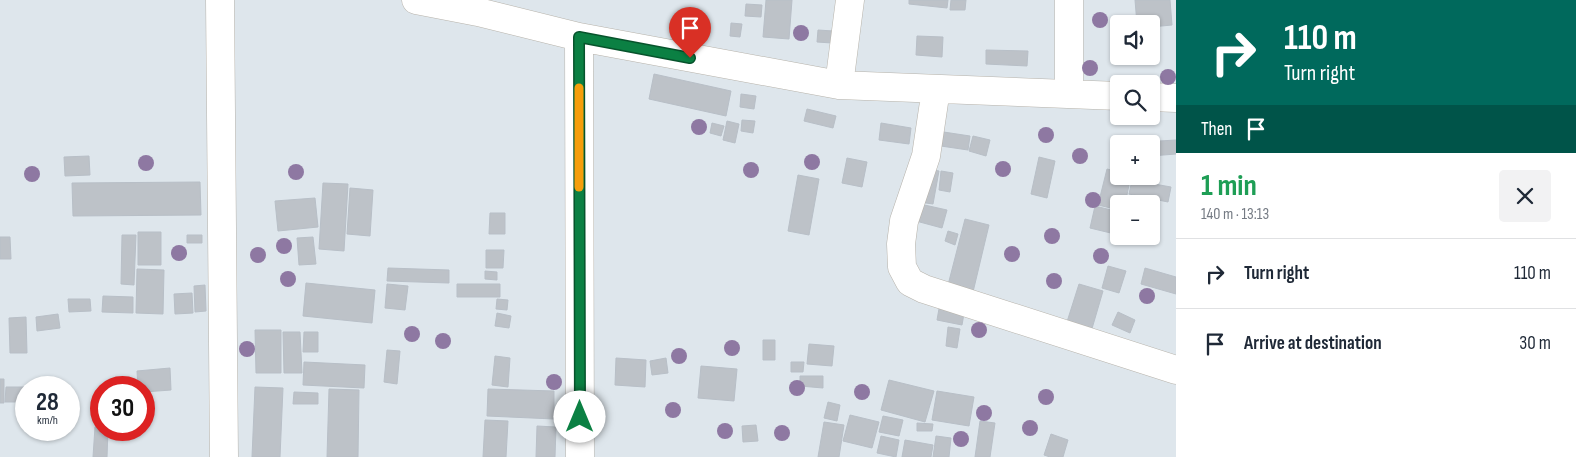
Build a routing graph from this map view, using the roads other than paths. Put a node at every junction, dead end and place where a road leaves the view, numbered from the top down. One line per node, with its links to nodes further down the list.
1 (220, 0): 14 (street)
2 (416, 0): 5 (street)
3 (850, 0): 7 (street)
4 (1069, 0): 9 (street)
5 (477, 6): 6 (street)
6 (579, 37): 7 (street); 15 (street)
7 (839, 85): 8 (street)
8 (936, 89): 9 (street); 13 (street)
9 (1069, 94): 10 (street)
10 (1110, 96)
11 (1160, 97): 12 (street)
12 (1176, 98)
13 (1176, 370)
14 (224, 457)
15 (580, 457)

